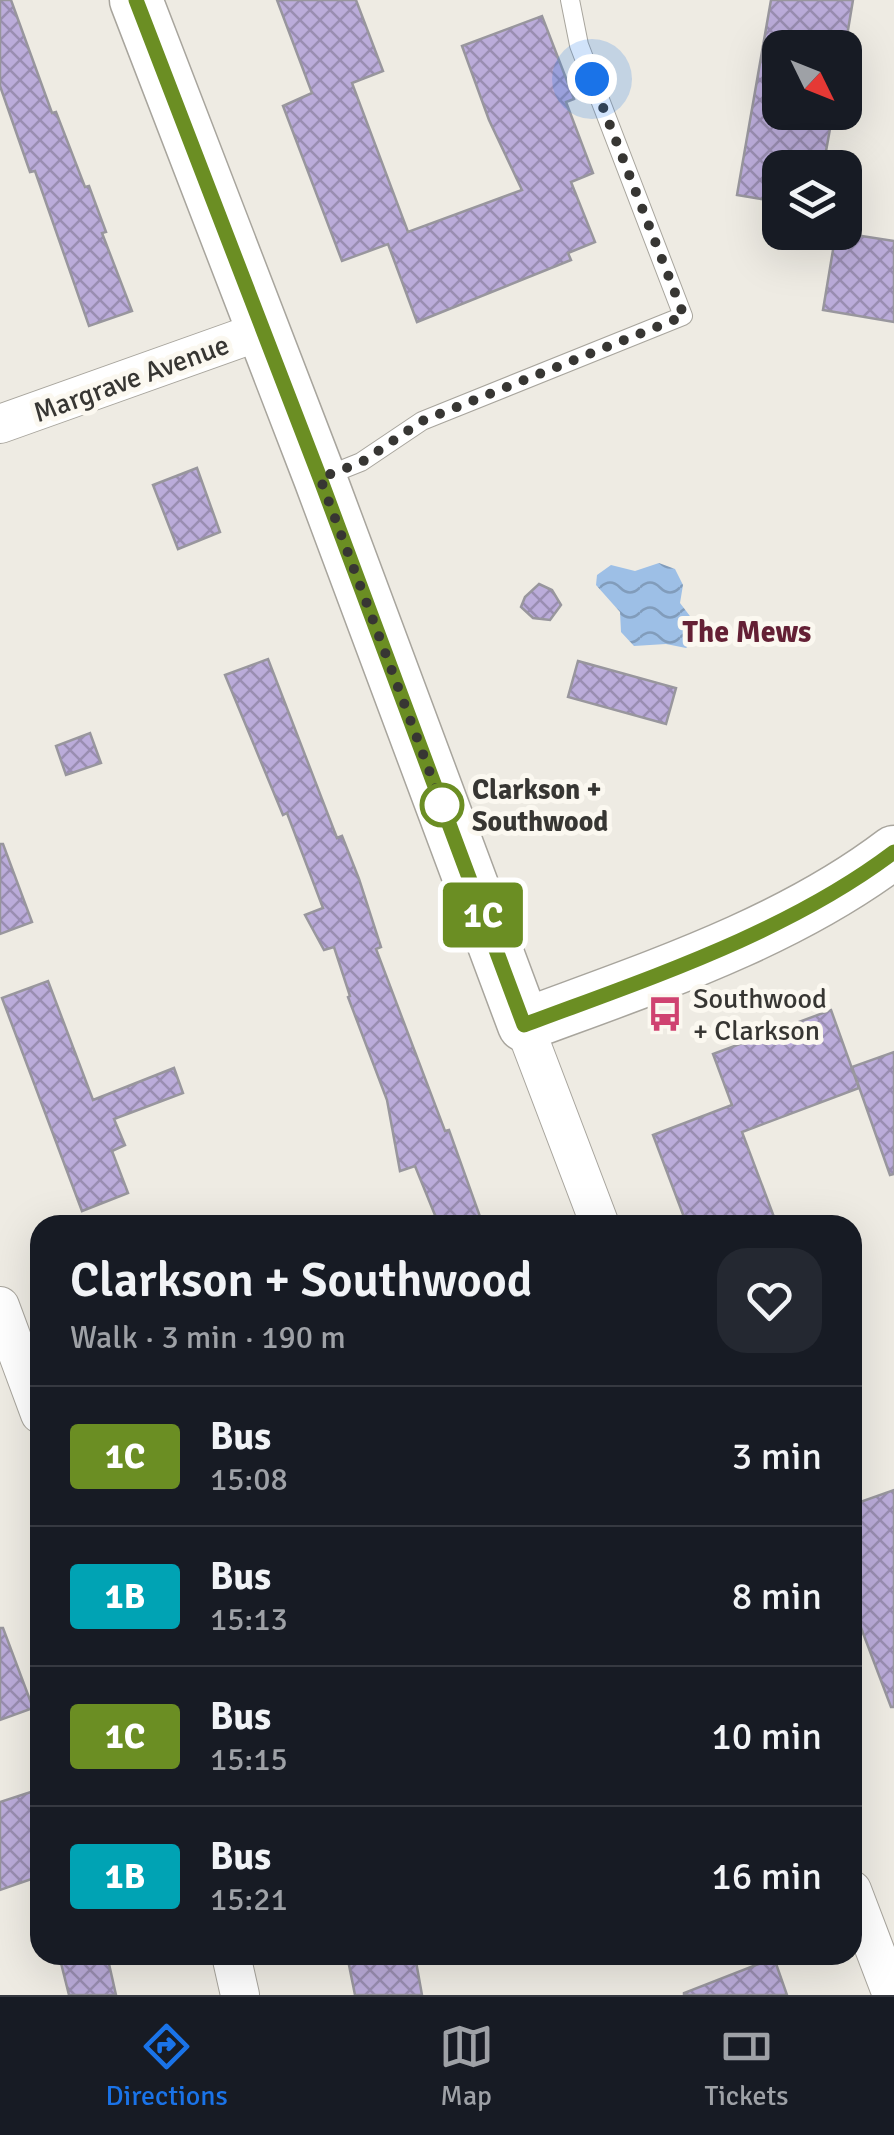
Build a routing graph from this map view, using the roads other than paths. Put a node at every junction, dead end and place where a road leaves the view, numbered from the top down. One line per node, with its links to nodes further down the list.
1 (136, 0): 3 (street)
2 (570, 0): 5 (lane)
3 (261, 331): 4 (street, Margrave Avenue); 5 (street)
4 (0, 424)
5 (320, 478): 7 (street)
6 (894, 852): 7 (street)
7 (524, 1025): 8 (street)
8 (596, 1215)
9 (0, 1306): 10 (street)
10 (30, 1387)
11 (862, 1916): 14 (street)
12 (233, 1965): 13 (street)
13 (240, 1995)
14 (892, 1995)

